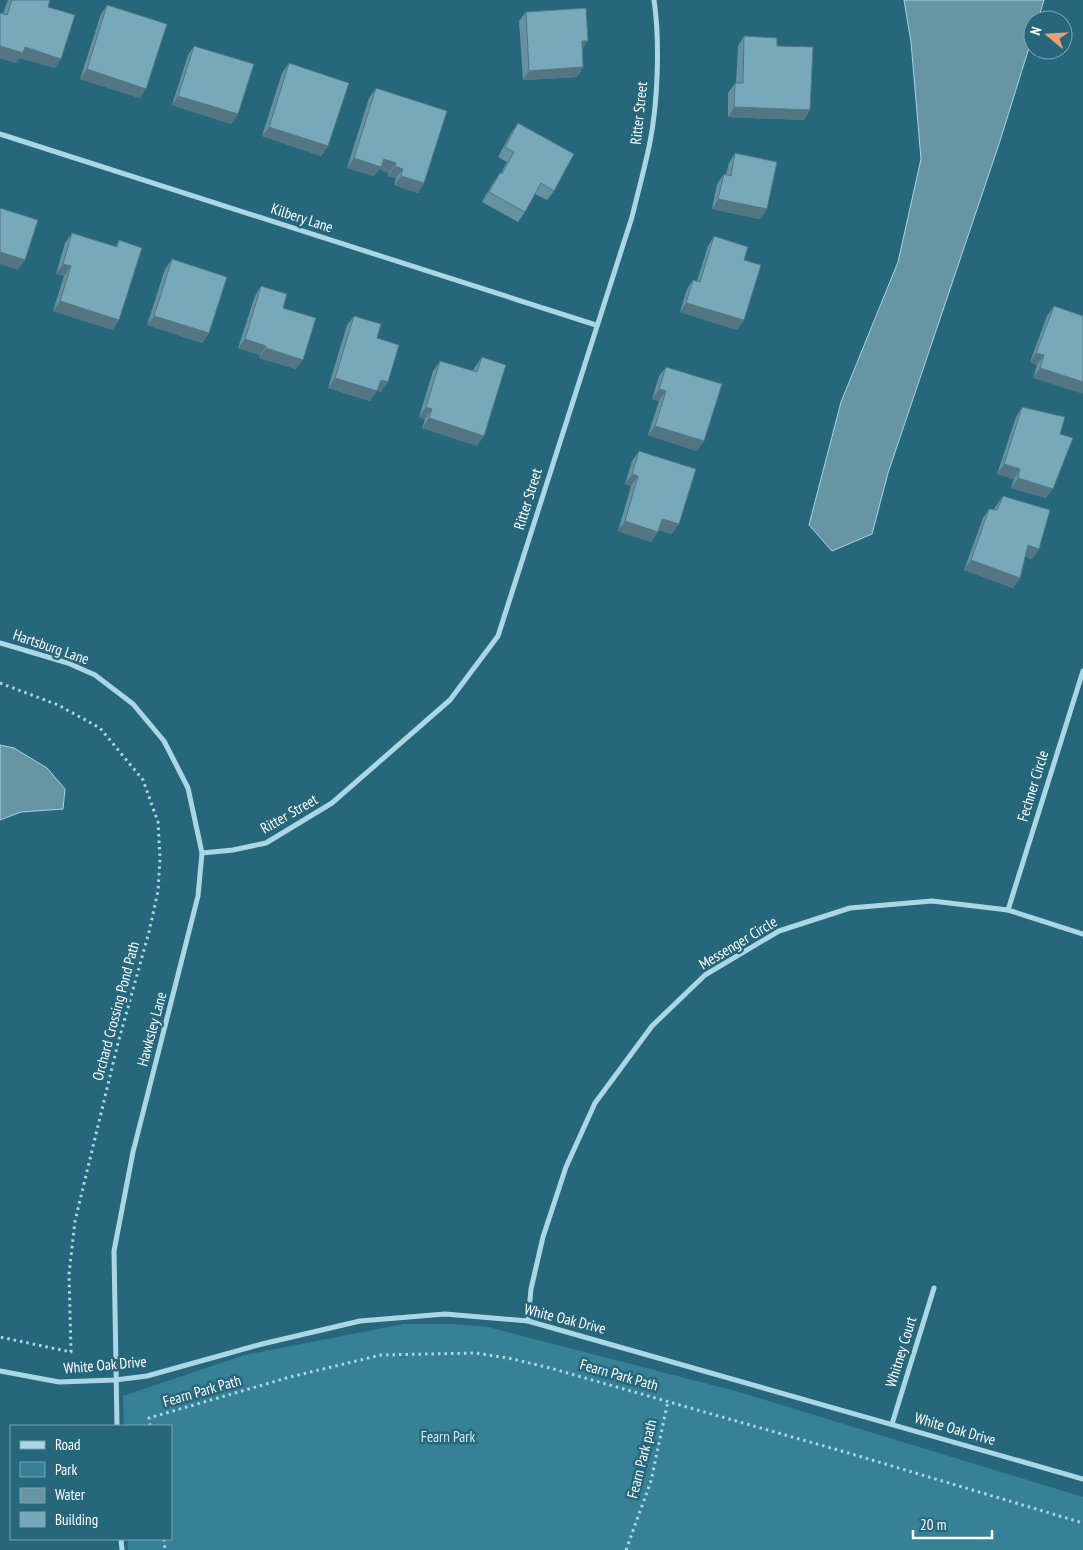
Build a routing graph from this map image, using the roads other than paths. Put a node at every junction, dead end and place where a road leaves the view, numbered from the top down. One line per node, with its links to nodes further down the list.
1 (654, 0): 3 (street, Ritter Street)
2 (0, 134): 3 (street, Kilbery Lane)
3 (596, 325): 7 (street, Ritter Street)
4 (0, 642): 6 (street, Hartsburg Lane)
5 (1083, 671): 8 (street, Fechner Circle)
6 (95, 675): 7 (street, Hawksley Lane)
7 (202, 853): 13 (street, Hawksley Lane)
8 (1008, 910): 9 (street, Messenger Circle); 11 (street, Messenger Circle)
9 (1083, 934)
10 (934, 1288): 14 (street, Whitney Court)
11 (528, 1321): 13 (street, White Oak Drive); 14 (street, White Oak Drive)
12 (0, 1371): 13 (street, White Oak Drive)
13 (116, 1380): 15 (street, Hawksley Lane)
14 (892, 1424): 16 (street, White Oak Drive)
15 (117, 1425)
16 (1083, 1479)

